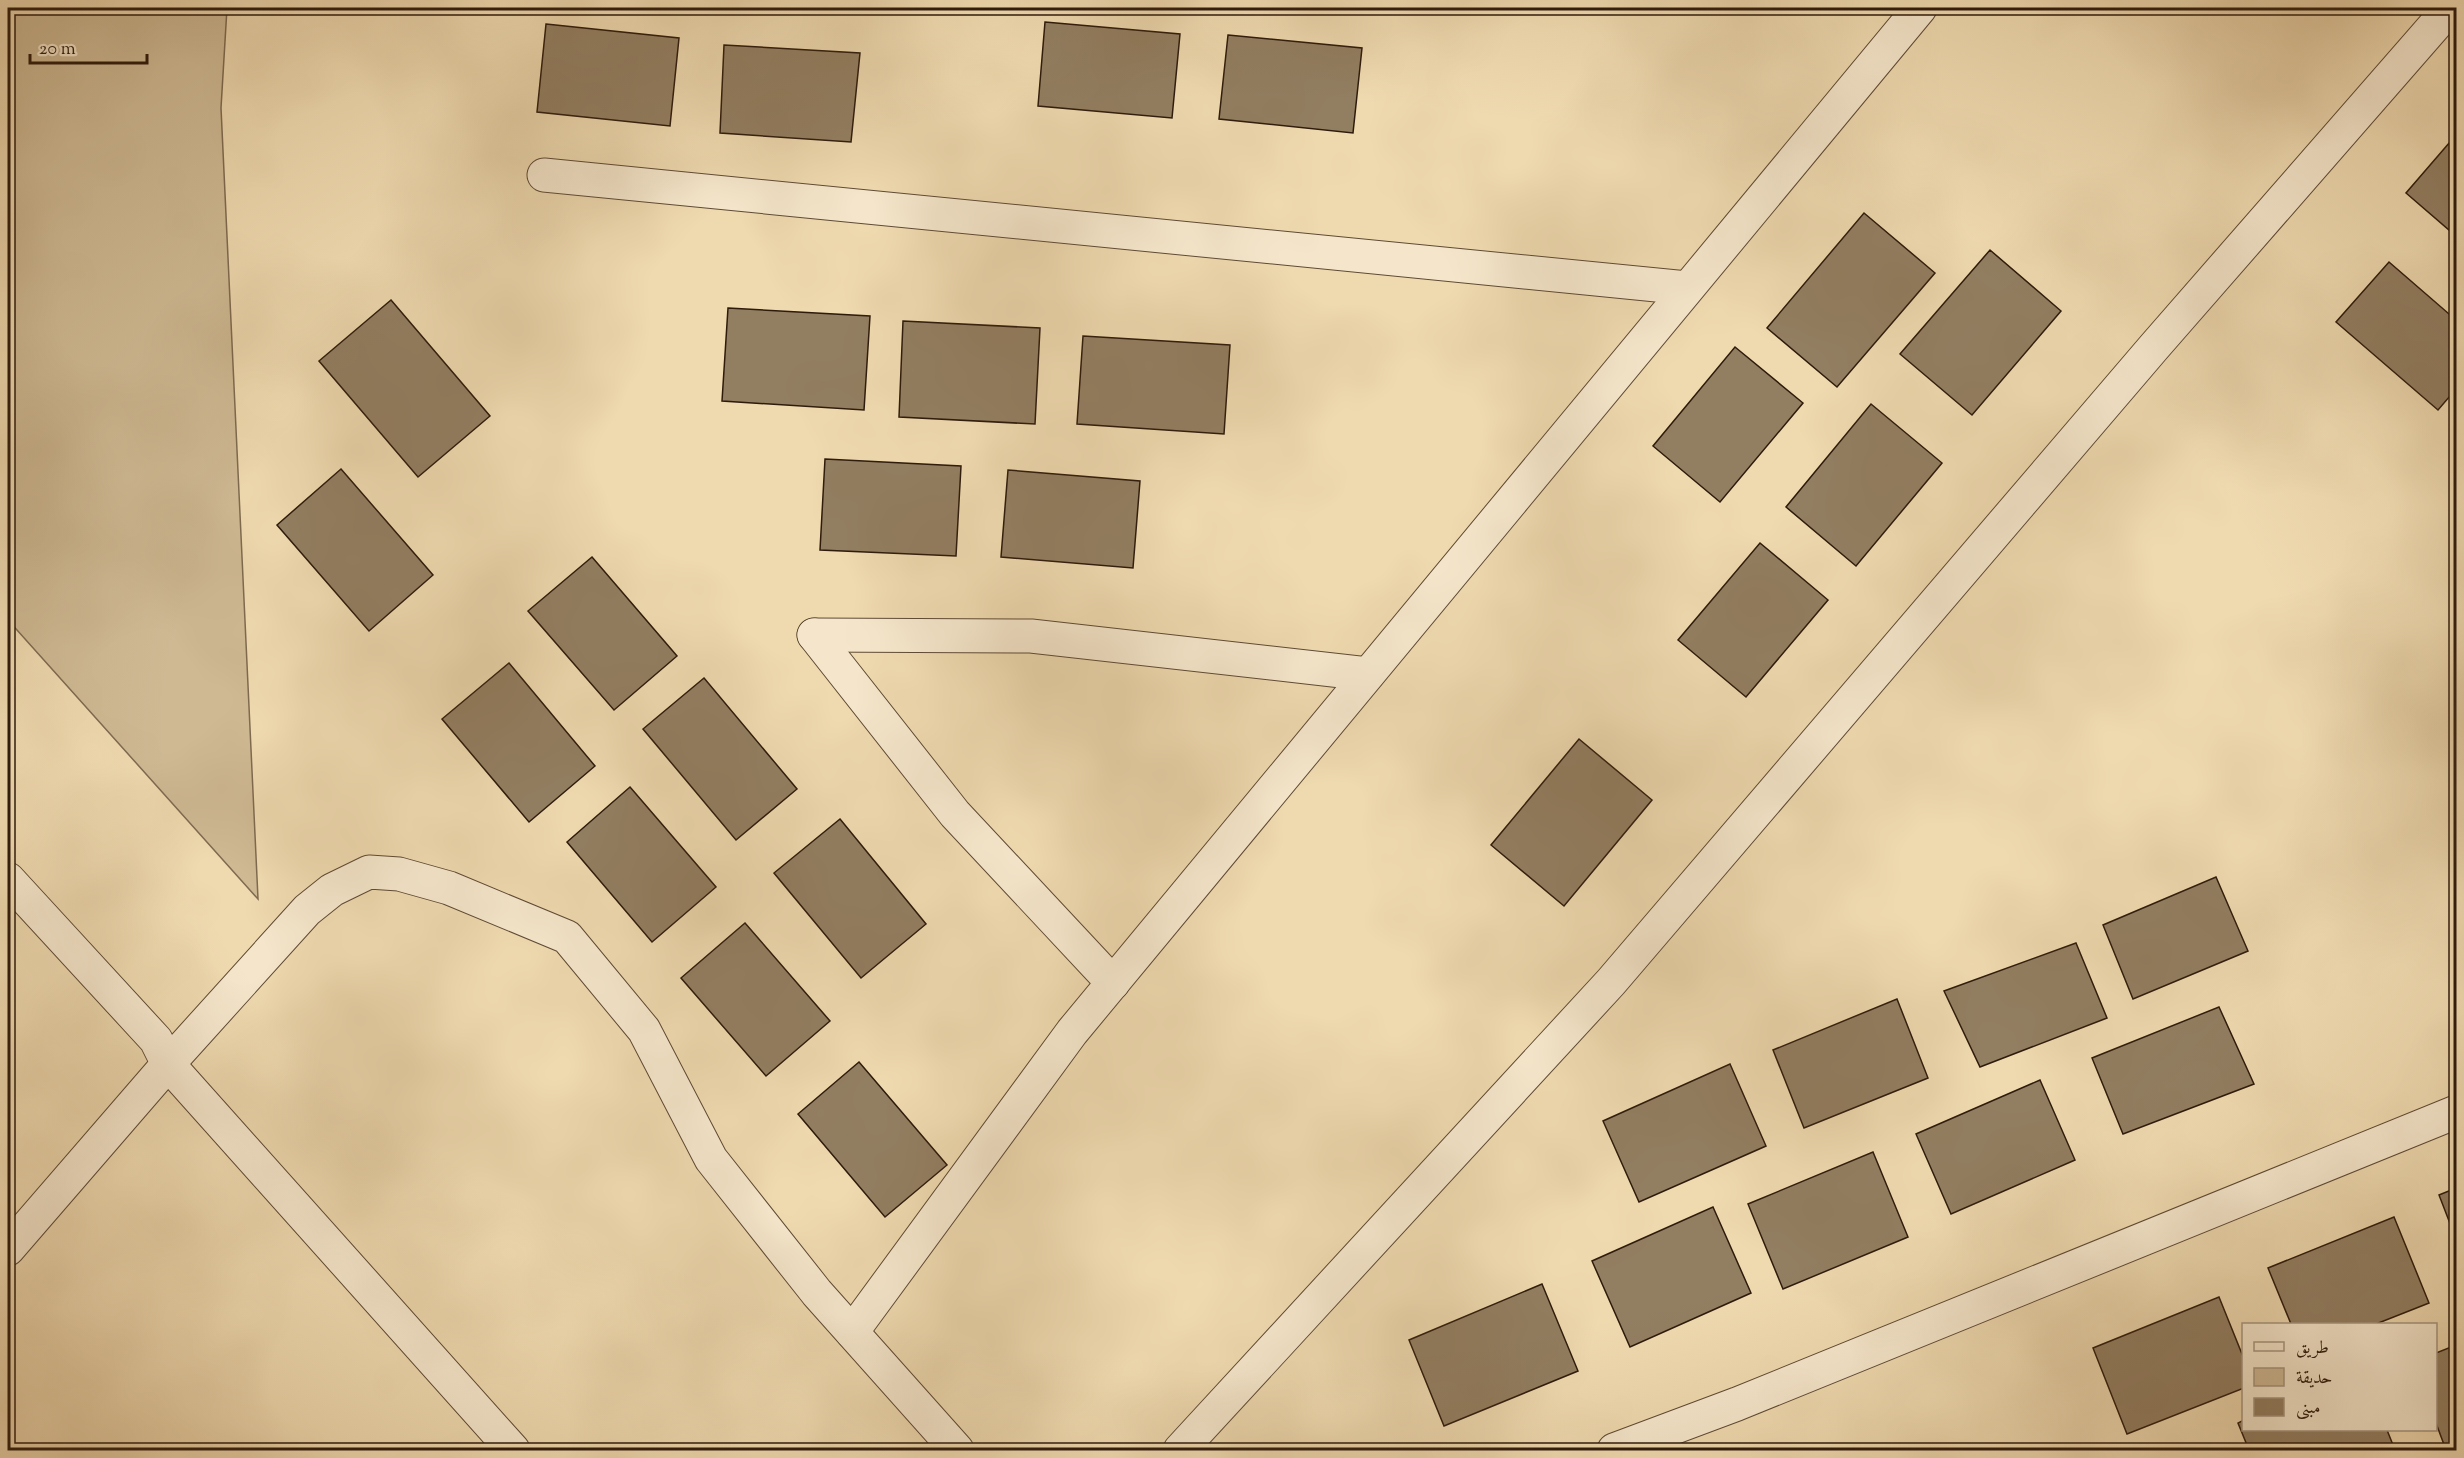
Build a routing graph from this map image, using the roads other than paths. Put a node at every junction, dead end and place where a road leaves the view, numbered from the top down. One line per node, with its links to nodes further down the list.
1 (1920, 8): 5 (street)
2 (2451, 8): 3 (street); 15 (street)
3 (2457, 12)
4 (544, 175): 5 (street)
5 (1687, 288): 6 (street)
6 (1368, 674): 8 (street); 8 (street)
7 (8, 879): 9 (street)
8 (1113, 983): 12 (street)
9 (168, 1064): 11 (street); 12 (street); 13 (street)
10 (2457, 1112): 16 (street)
11 (8, 1249)
12 (852, 1332): 14 (street)
13 (513, 1450)
14 (957, 1450)
15 (1180, 1450)
16 (1614, 1450)

